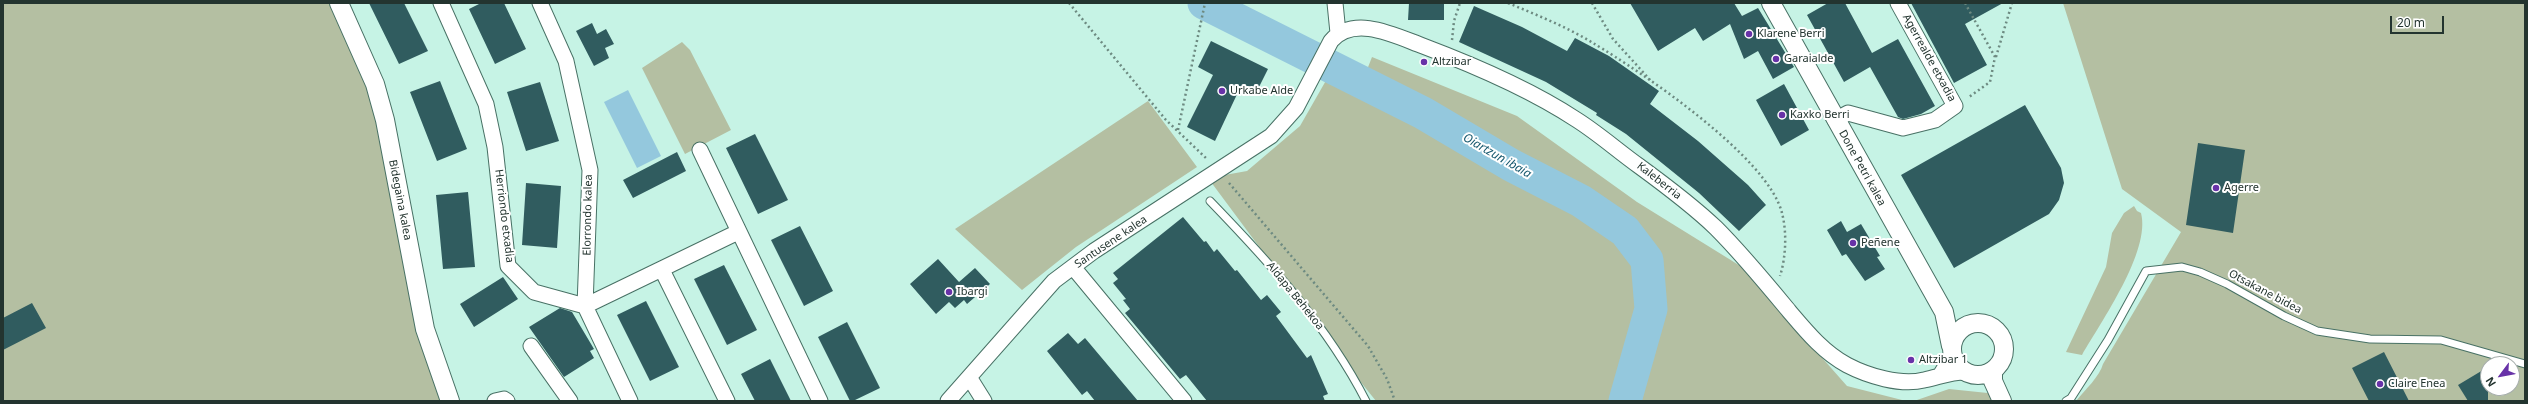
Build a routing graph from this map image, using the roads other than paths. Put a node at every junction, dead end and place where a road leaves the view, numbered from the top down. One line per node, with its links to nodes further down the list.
1 (339, 3): 25 (street, Bidegaina kalea)
2 (441, 3): 14 (street, Herriondo etxadia)
3 (540, 3): 14 (street, Elorrondo kalea)
4 (1335, 3): 7 (street)
5 (1898, 3): 8 (street, Agerrealde etxadia)
6 (1774, 4): 8 (street, Done Petri kalea)
7 (1338, 33): 12 (street, Santusene kalea); 21 (street, Kaleberria)
8 (1835, 120): 15 (street, Done Petri kalea)
9 (700, 150): 11 (street)
10 (1210, 201): 35 (lane, Aldapa Behekoa)
11 (738, 232): 13 (street); 31 (street)
12 (1073, 267): 23 (street, Santusene kalea); 34 (street)
13 (662, 270): 14 (street); 30 (street)
14 (585, 306): 29 (street, Elorrondo kalea)
15 (1944, 312): 16 (street); 18 (street, Done Petri kalea)
16 (1972, 322): 18 (street); 20 (street)
17 (530, 346): 28 (street)
18 (1952, 351): 21 (street); 22 (street)
19 (2525, 364): 36 (lane, Otsakane bidea)
20 (1993, 370): 22 (street); 24 (street)
21 (1941, 374): 22 (street, Kaleberria)
22 (1970, 374): 24 (street)
23 (969, 377): 32 (street, Santusene kalea); 33 (street)
24 (1999, 397)
25 (450, 401)
26 (494, 401): 27 (street)
27 (507, 401)
28 (570, 401)
29 (630, 401)
30 (727, 401)
31 (820, 401)
32 (948, 401)
33 (984, 401)
34 (1184, 401)
35 (1366, 401)
36 (2066, 401)

